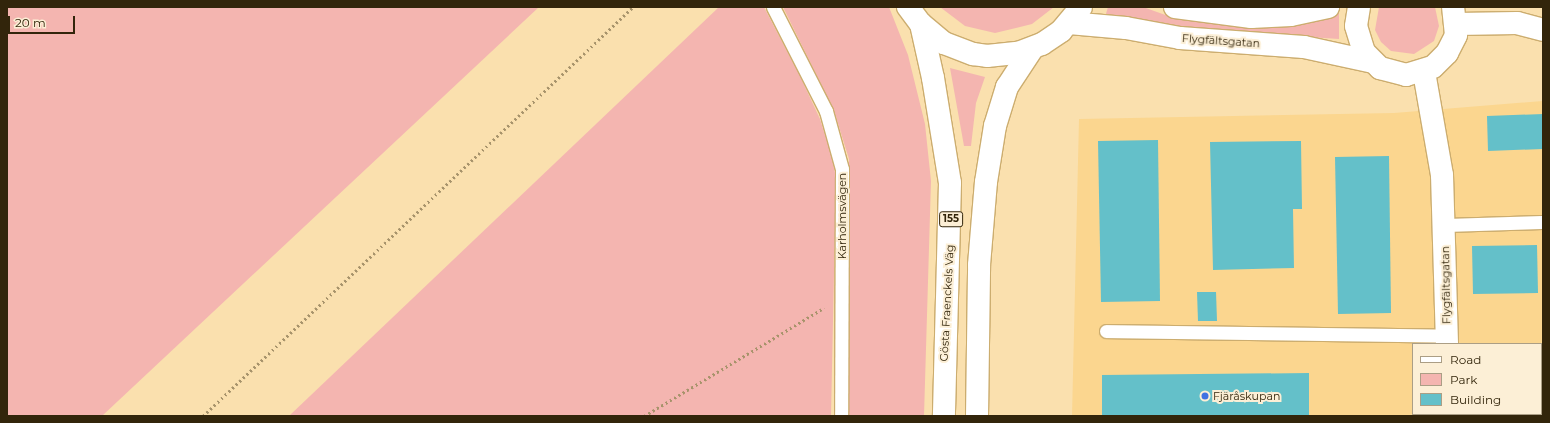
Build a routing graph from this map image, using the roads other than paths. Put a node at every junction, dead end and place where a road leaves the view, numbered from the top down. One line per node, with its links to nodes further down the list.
1 (773, 7): 18 (lane, Karholmsvägen)
2 (1175, 7): 8 (street)
3 (1257, 7): 8 (lane)
4 (1328, 7): 8 (street)
5 (1359, 7): 12 (street)
6 (914, 15): 11 (street, Gösta Fraenckels Väg / 155); 19 (street, Gösta Fraenckels Väg / 155)
7 (1075, 15): 11 (street, Gösta Fraenckels Väg / 155); 12 (street, Flygfältsgatan)
8 (1233, 15)
9 (1455, 16): 10 (street); 13 (street)
10 (1543, 30)
11 (1032, 49): 20 (street, Gösta Fraenckels Väg / 155)
12 (1373, 62): 13 (street)
13 (1424, 72): 15 (street, Flygfältsgatan)
14 (1543, 222): 15 (lane)
15 (1444, 225): 17 (street, Flygfältsgatan)
16 (1106, 331): 17 (lane)
17 (1447, 340)
18 (841, 416)
19 (944, 416)
20 (977, 416)

